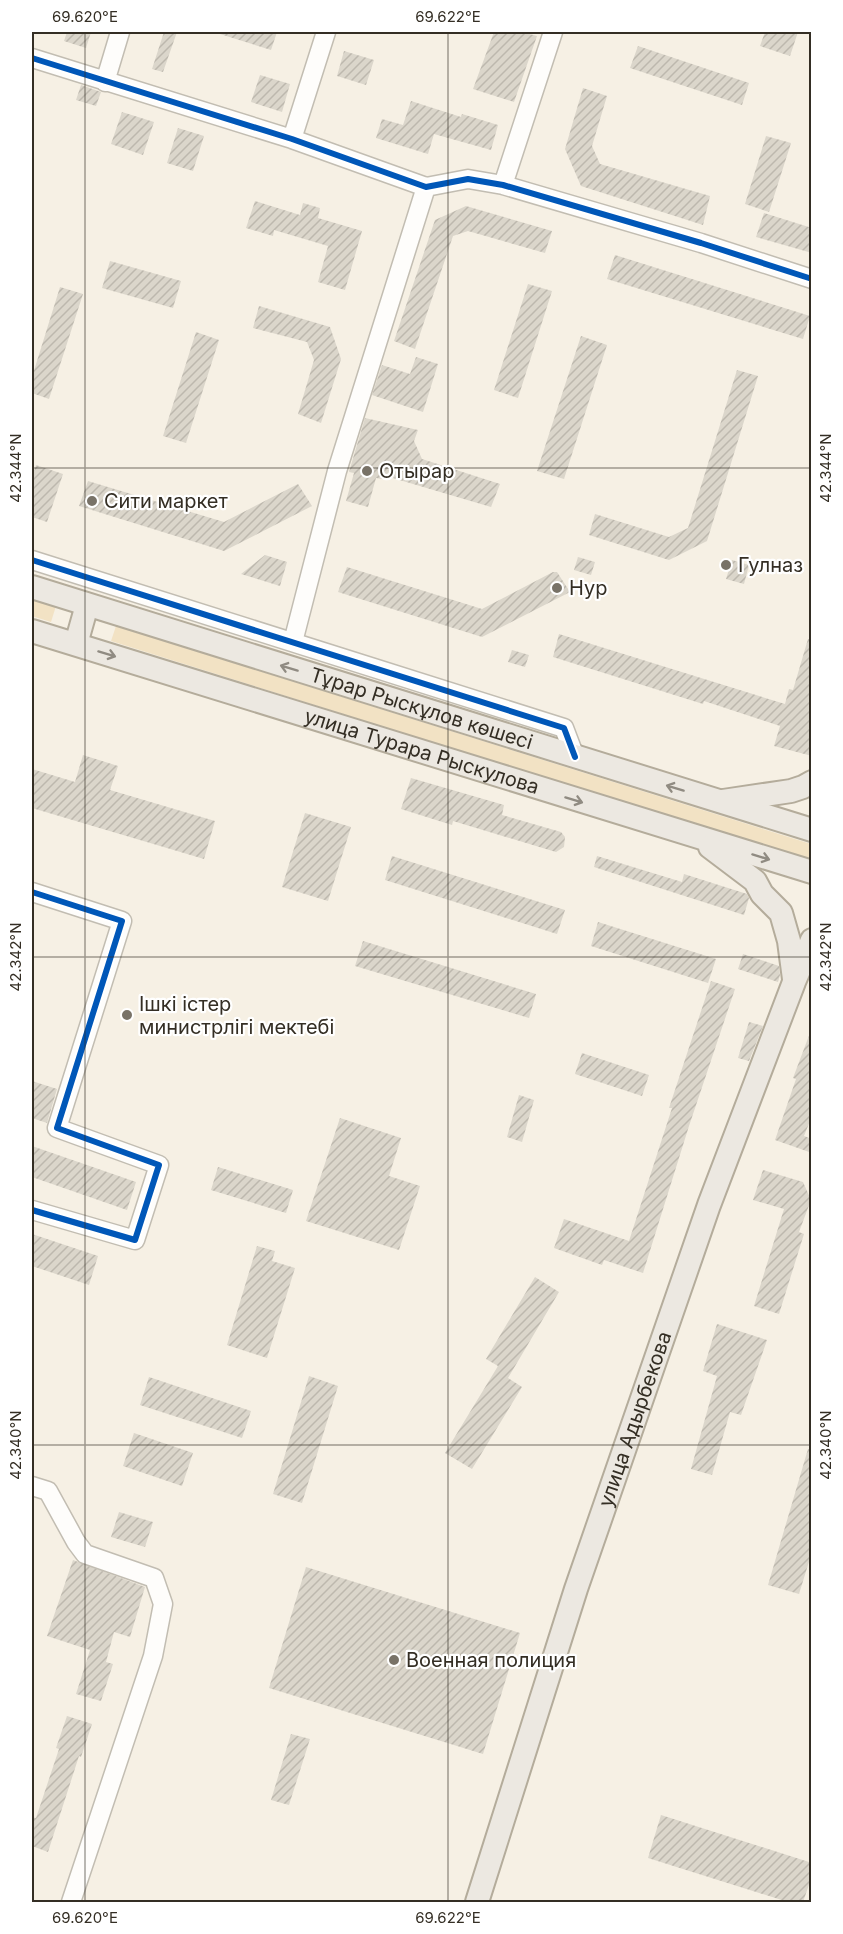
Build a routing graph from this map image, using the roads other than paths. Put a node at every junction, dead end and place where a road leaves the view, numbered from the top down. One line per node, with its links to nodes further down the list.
1 (120, 32): 5 (street)
2 (326, 32): 6 (street)
3 (553, 32): 7 (street)
4 (32, 58): 5 (street)
5 (105, 82): 6 (street)
6 (292, 139): 8 (street)
7 (503, 185): 8 (street); 9 (street)
8 (426, 187): 14 (street)
9 (812, 279)
10 (32, 560): 14 (street)
11 (32, 587): 12 (main road, Тұрар Рыскұлов көшесі)
12 (87, 605): 15 (main road); 16 (main road, Тұрар Рыскұлов көшесі, one-way to 12)
13 (32, 631): 15 (main road, улица Турара Рыскулова)
14 (293, 642): 16 (street)
15 (76, 644): 20 (main road, улица Турара Рыскулова, one-way to 20)
16 (575, 757): 18 (main road, Тұрар Рыскұлов көшесі, one-way to 16)
17 (812, 782): 18 (main road)
18 (719, 802): 19 (main road, Тұрар Рыскұлов көшесі)
19 (812, 830)
20 (697, 837): 21 (main road, улица Турара Рыскулова, one-way to 21); 24 (main road)
21 (812, 872)
22 (32, 892): 25 (street)
23 (812, 940): 24 (main road, улица Адырбекова)
24 (801, 972): 28 (main road, улица Адырбекова)
25 (32, 1210)
26 (40, 1488): 27 (street)
27 (71, 1902)
28 (477, 1902)

